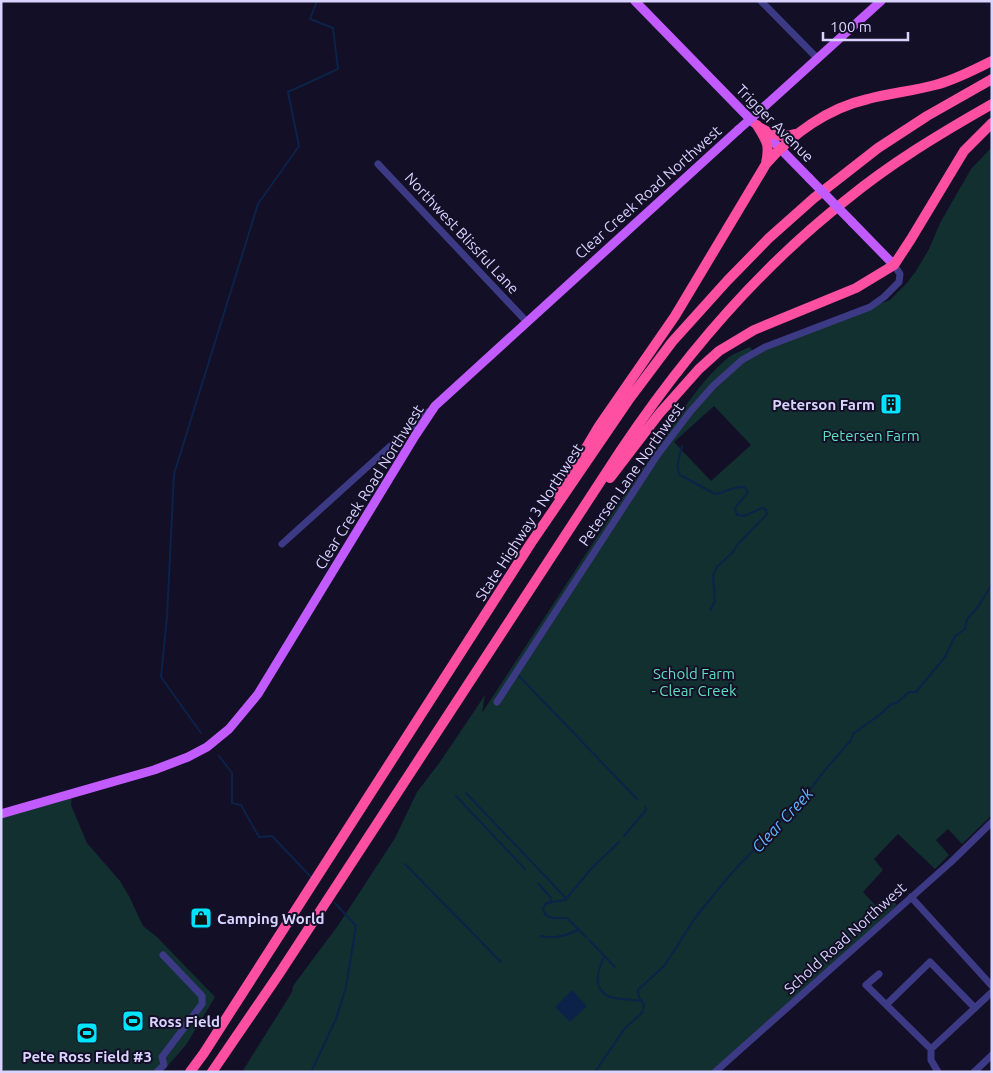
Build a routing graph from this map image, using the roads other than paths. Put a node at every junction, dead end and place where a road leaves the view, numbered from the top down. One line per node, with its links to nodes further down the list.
1 (635, 1): 9 (main road, Trigger Avenue)
2 (761, 1): 4 (street)
3 (881, 1): 4 (main road, Clear Creek Road Northwest)
4 (817, 58): 15 (main road, Clear Creek Road Northwest, bridge)
5 (992, 62): 10 (highway)
6 (992, 78): 18 (highway, State Highway 3 Northwest)
7 (992, 104): 17 (highway)
8 (992, 123): 14 (highway)
9 (757, 125): 10 (highway); 11 (main road, Trigger Avenue); 13 (highway)
10 (796, 134): 11 (highway)
11 (780, 148): 13 (highway); 14 (main road, Trigger Avenue, bridge)
12 (378, 164): 15 (street, Northwest Blissful Lane)
13 (766, 164): 18 (highway)
14 (894, 265): 17 (highway); 20 (street, Petersen Lane Northwest)
15 (526, 322): 16 (main road, Clear Creek Road Northwest)
16 (435, 406): 19 (street); 21 (main road, Clear Creek Road Northwest)
17 (569, 530): 34 (highway)
18 (531, 543): 33 (highway, State Highway 3 Northwest)
19 (282, 544)
20 (497, 702)
21 (1, 814)
22 (992, 822): 23 (street, Schold Road Northwest)
23 (911, 897): 26 (street); 35 (street, Schold Road Northwest)
24 (163, 955): 32 (street)
25 (879, 974): 28 (street)
26 (992, 986)
27 (992, 992): 29 (street)
28 (886, 1004): 29 (street); 30 (street)
29 (975, 1008): 30 (street)
30 (931, 1049): 36 (street)
31 (992, 1055): 37 (street)
32 (157, 1072)
33 (190, 1072)
34 (212, 1072)
35 (715, 1072)
36 (938, 1072)
37 (974, 1072)

